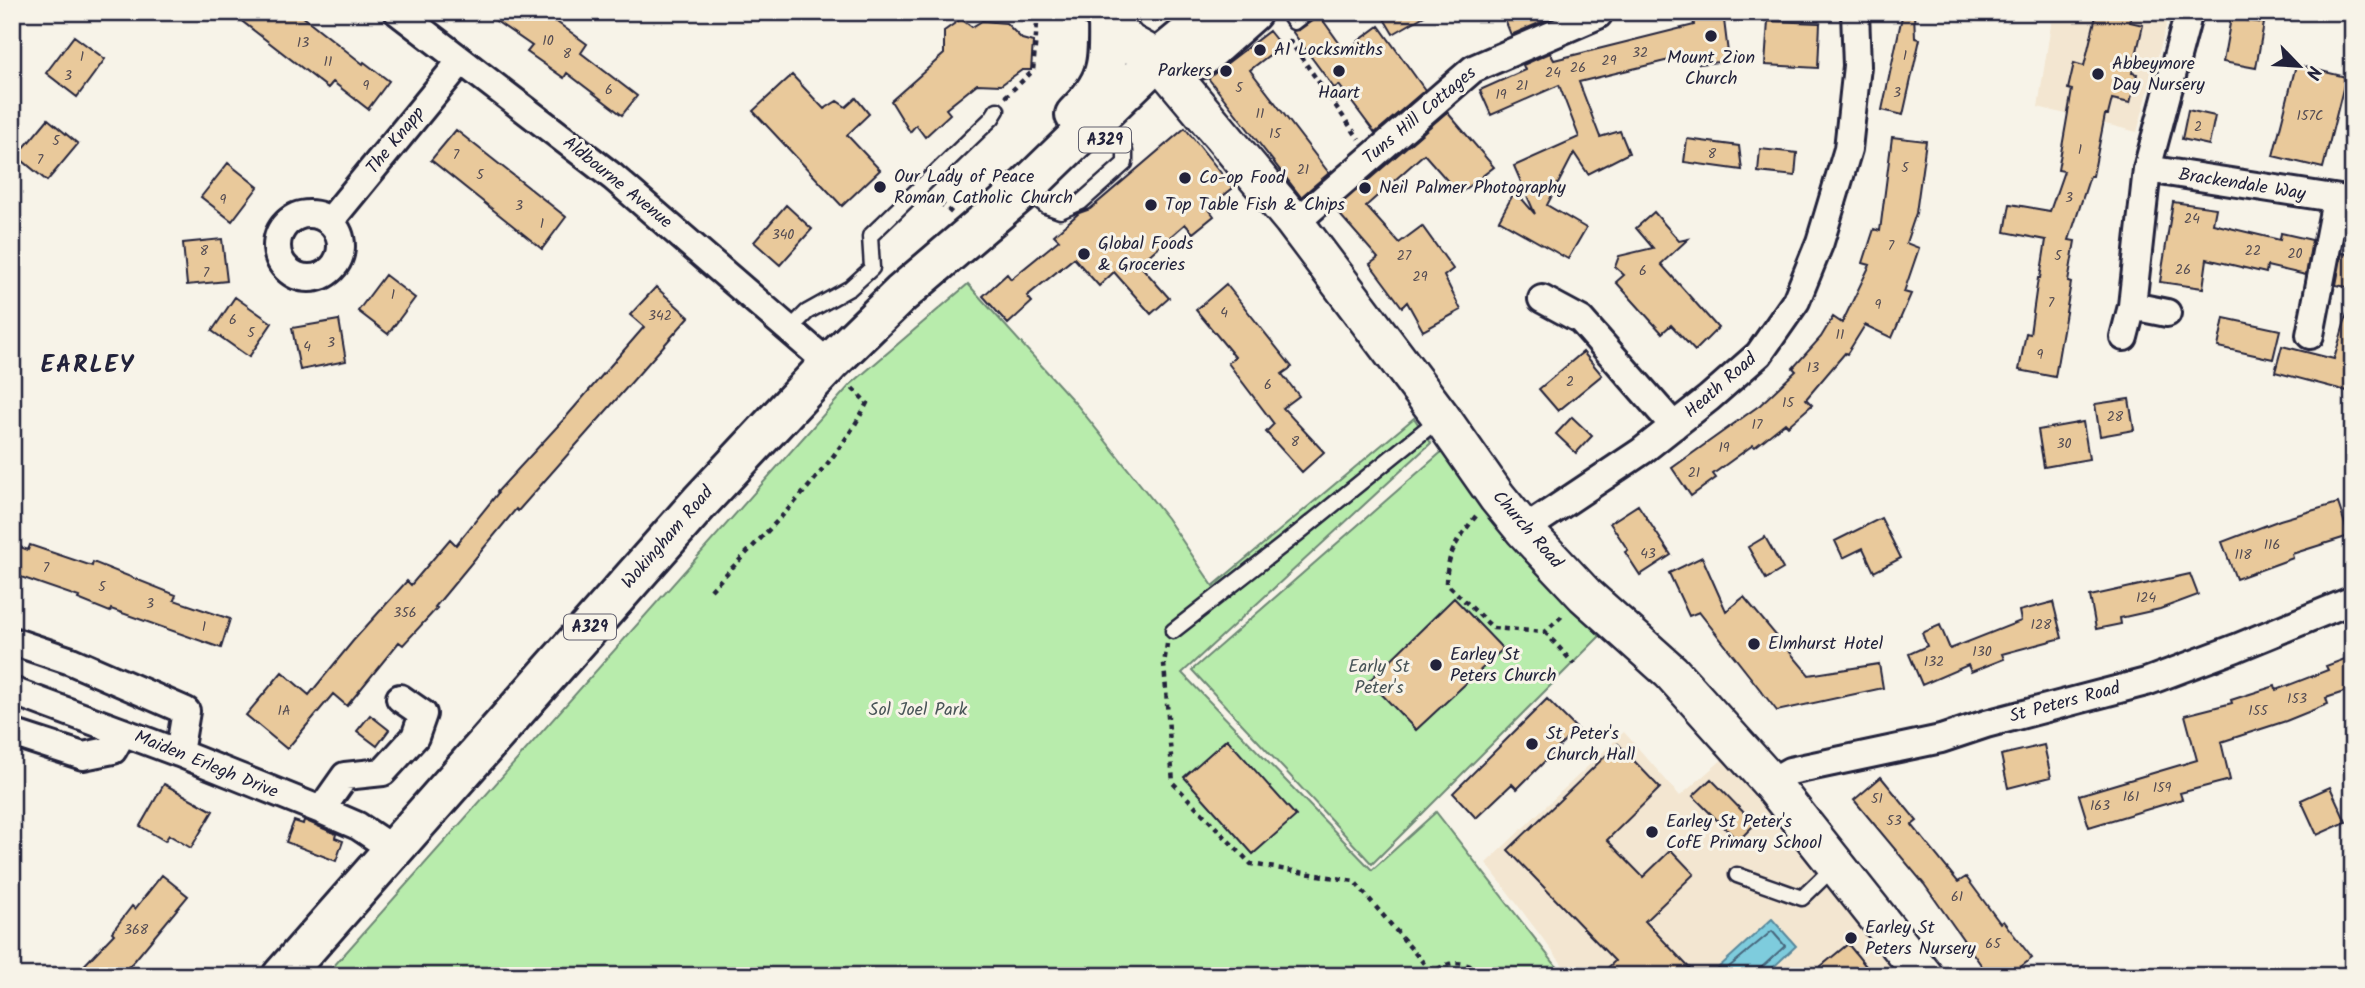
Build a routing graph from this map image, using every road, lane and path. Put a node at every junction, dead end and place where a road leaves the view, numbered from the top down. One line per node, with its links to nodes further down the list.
1 (398, 12): 12 (street, Aldbourne Avenue)
2 (1038, 12): 14 (path)
3 (1214, 12): 13 (main road, Wokingham Road / A329)
4 (1252, 12): 13 (main road, Wokingham Road / A329)
5 (1287, 12): 6 (lane)
6 (1307, 12)
7 (1855, 12): 29 (street, Heath Road)
8 (2189, 12): 16 (street)
9 (1601, 13): 15 (street, Tuns Hill Cottages)
10 (1131, 15): 13 (main road); 17 (main road)
11 (1288, 38): 15 (path)
12 (461, 61): 20 (street, The Knapp); 24 (street, Aldbourne Avenue)
13 (1167, 69): 17 (main road, Wokingham Road / A329); 17 (main road, Wokingham Road / A329); 19 (main road, Church Road)
14 (997, 110): 24 (lane)
15 (1372, 157): 19 (street, Tuns Hill Cottages)
16 (2147, 169): 18 (street, Brackendale Way); 22 (street)
17 (1024, 189): 27 (main road, Wokingham Road / A329)
18 (2344, 201): 25 (street, Brackendale Way)
19 (1292, 219): 28 (main road, Church Road)
20 (330, 221)
21 (1542, 299): 29 (street)
22 (2132, 306): 23 (street); 26 (street)
23 (2167, 313)
24 (789, 330): 27 (street, Aldbourne Avenue)
25 (2310, 335)
26 (2124, 337)
27 (836, 372): 32 (path); 46 (main road, Wokingham Road / A329)
28 (1441, 417): 30 (main road, Church Road); 35 (lane)
29 (1674, 426): 31 (street, Heath Road)
30 (1497, 497): 31 (main road, Church Road); 36 (path)
31 (1524, 530): 33 (main road, Church Road)
32 (711, 590)
33 (1585, 595): 36 (path); 44 (main road, Church Road)
34 (2353, 600): 44 (street, St Peters Road)
35 (1172, 631): 49 (path)
36 (1545, 632): 38 (path)
37 (12, 641): 43 (street)
38 (1574, 664)
39 (12, 691): 41 (street, Maiden Erlegh Drive)
40 (400, 698): 45 (street)
41 (123, 732): 42 (street); 43 (street, Maiden Erlegh Drive)
42 (12, 733)
43 (180, 753): 45 (street, Maiden Erlegh Drive)
44 (1770, 782): 47 (main road, Church Road)
45 (321, 810): 46 (street, Maiden Erlegh Drive)
46 (394, 849): 50 (main road, Wokingham Road / A329)
47 (1837, 864): 48 (lane); 52 (main road, Church Road)
48 (1737, 874)
49 (1431, 974): 51 (path)
50 (282, 976)
51 (1485, 976)
52 (1924, 976)

